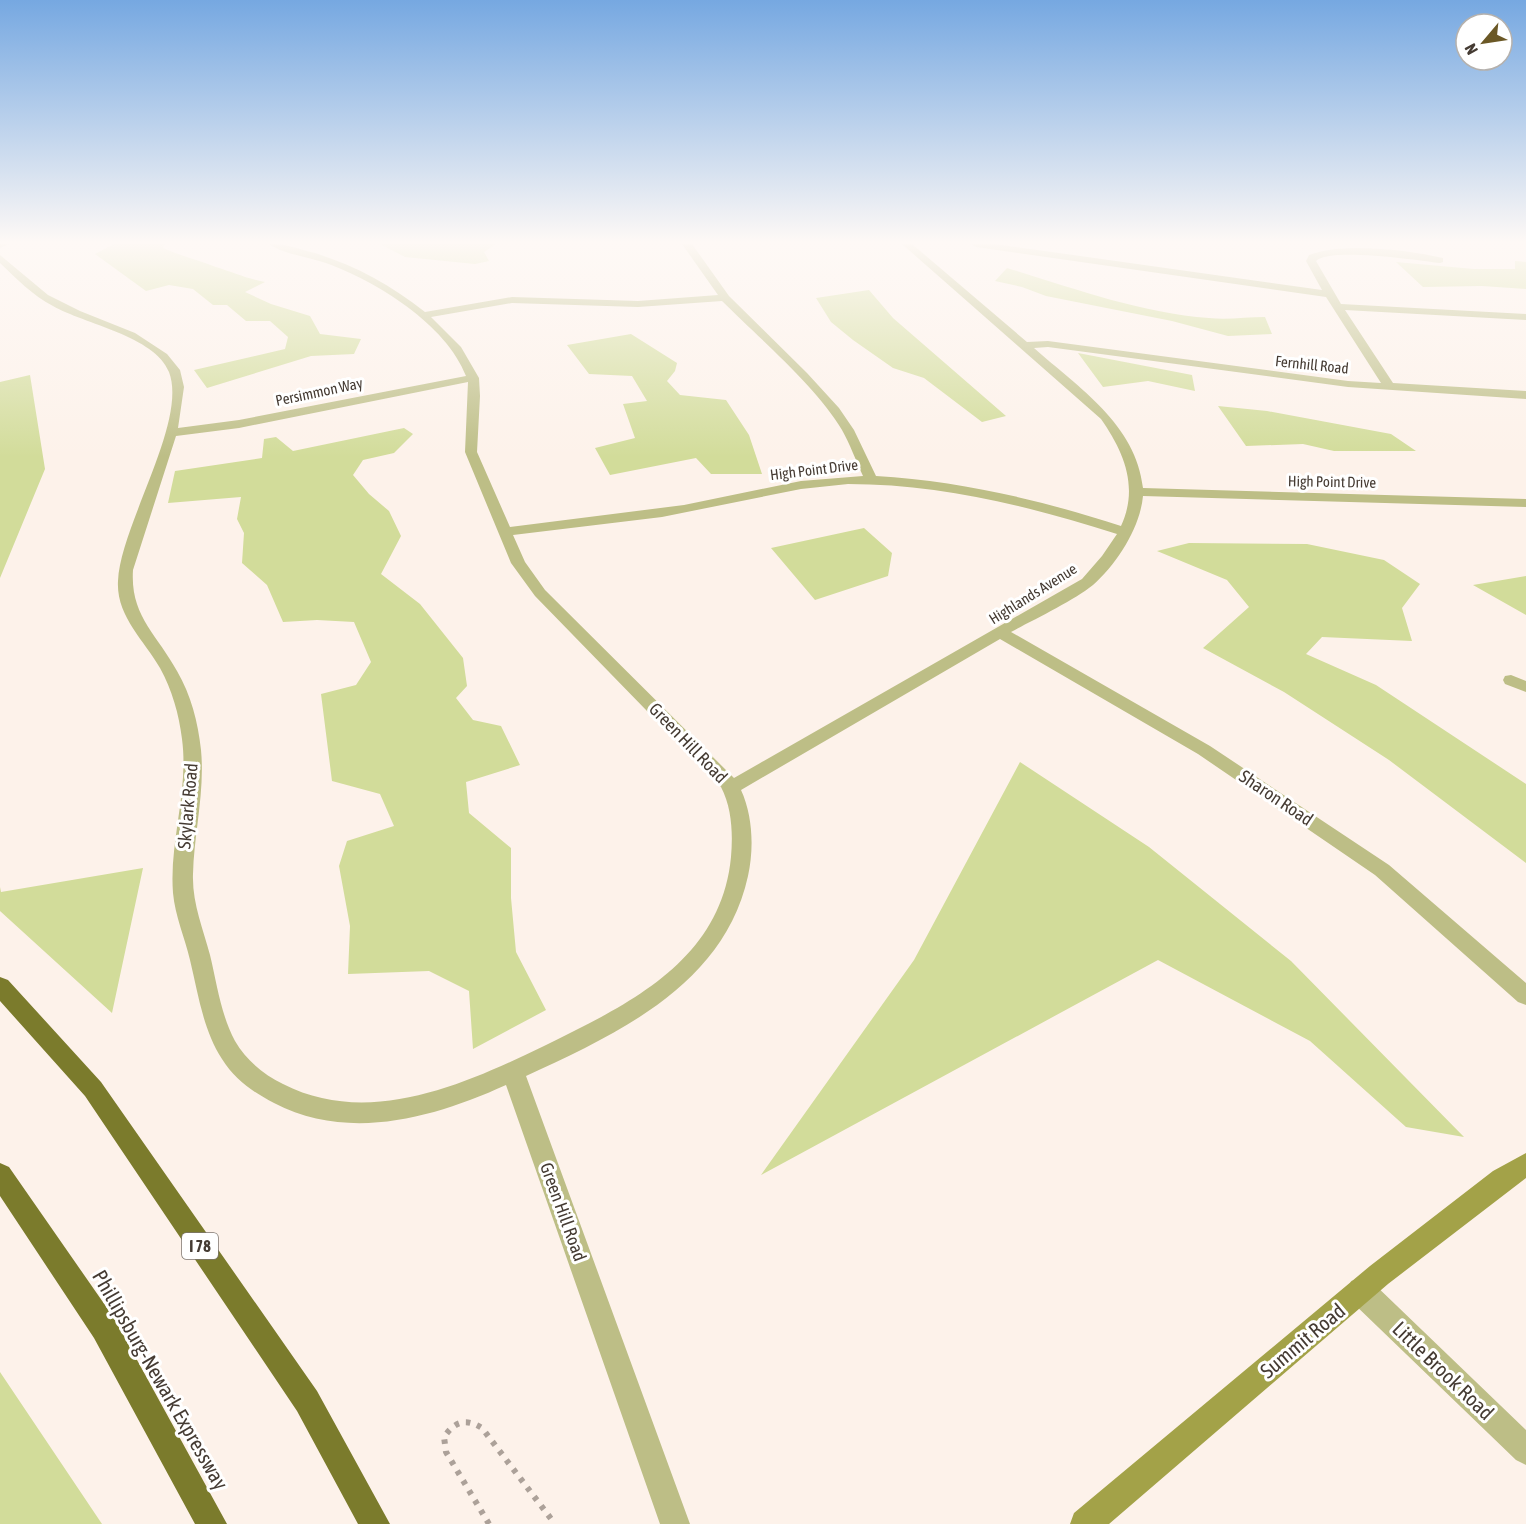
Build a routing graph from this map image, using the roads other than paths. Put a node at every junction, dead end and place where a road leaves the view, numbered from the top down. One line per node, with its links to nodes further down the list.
1 (83, 315): 12 (street, Skylark Road)
2 (422, 315): 9 (street)
3 (742, 315): 13 (street)
4 (989, 315): 8 (street, Highlands Avenue)
5 (1343, 315): 10 (street)
6 (1491, 315): 7 (street)
7 (1526, 317)
8 (1024, 346): 10 (street, Fernhill Road); 14 (street, Highlands Avenue)
9 (473, 378): 12 (street, Persimmon Way); 16 (street, Green Hill Road)
10 (1390, 387): 11 (street, Fernhill Road)
11 (1526, 395)
12 (171, 434): 22 (street, Skylark Road)
13 (871, 480): 16 (street, High Point Drive); 17 (street, High Point Drive)
14 (1137, 492): 15 (street, High Point Drive); 17 (street, Highlands Avenue)
15 (1526, 503)
16 (504, 532): 19 (street, Green Hill Road)
17 (1124, 532): 18 (street, Highlands Avenue)
18 (1001, 633): 19 (street, Highlands Avenue); 21 (street, Sharon Road)
19 (731, 788): 22 (street, Green Hill Road)
20 (0, 986): 28 (highway, I 78)
21 (1526, 996)
22 (513, 1072): 29 (street, Green Hill Road)
23 (1526, 1164): 25 (main road, Summit Road)
24 (0, 1175): 27 (highway, Phillipsburg-Newark Expressway)
25 (1361, 1292): 26 (street, Little Brook Road); 30 (main road, Summit Road)
26 (1526, 1450)
27 (212, 1524)
28 (375, 1524)
29 (675, 1524)
30 (1085, 1524)

